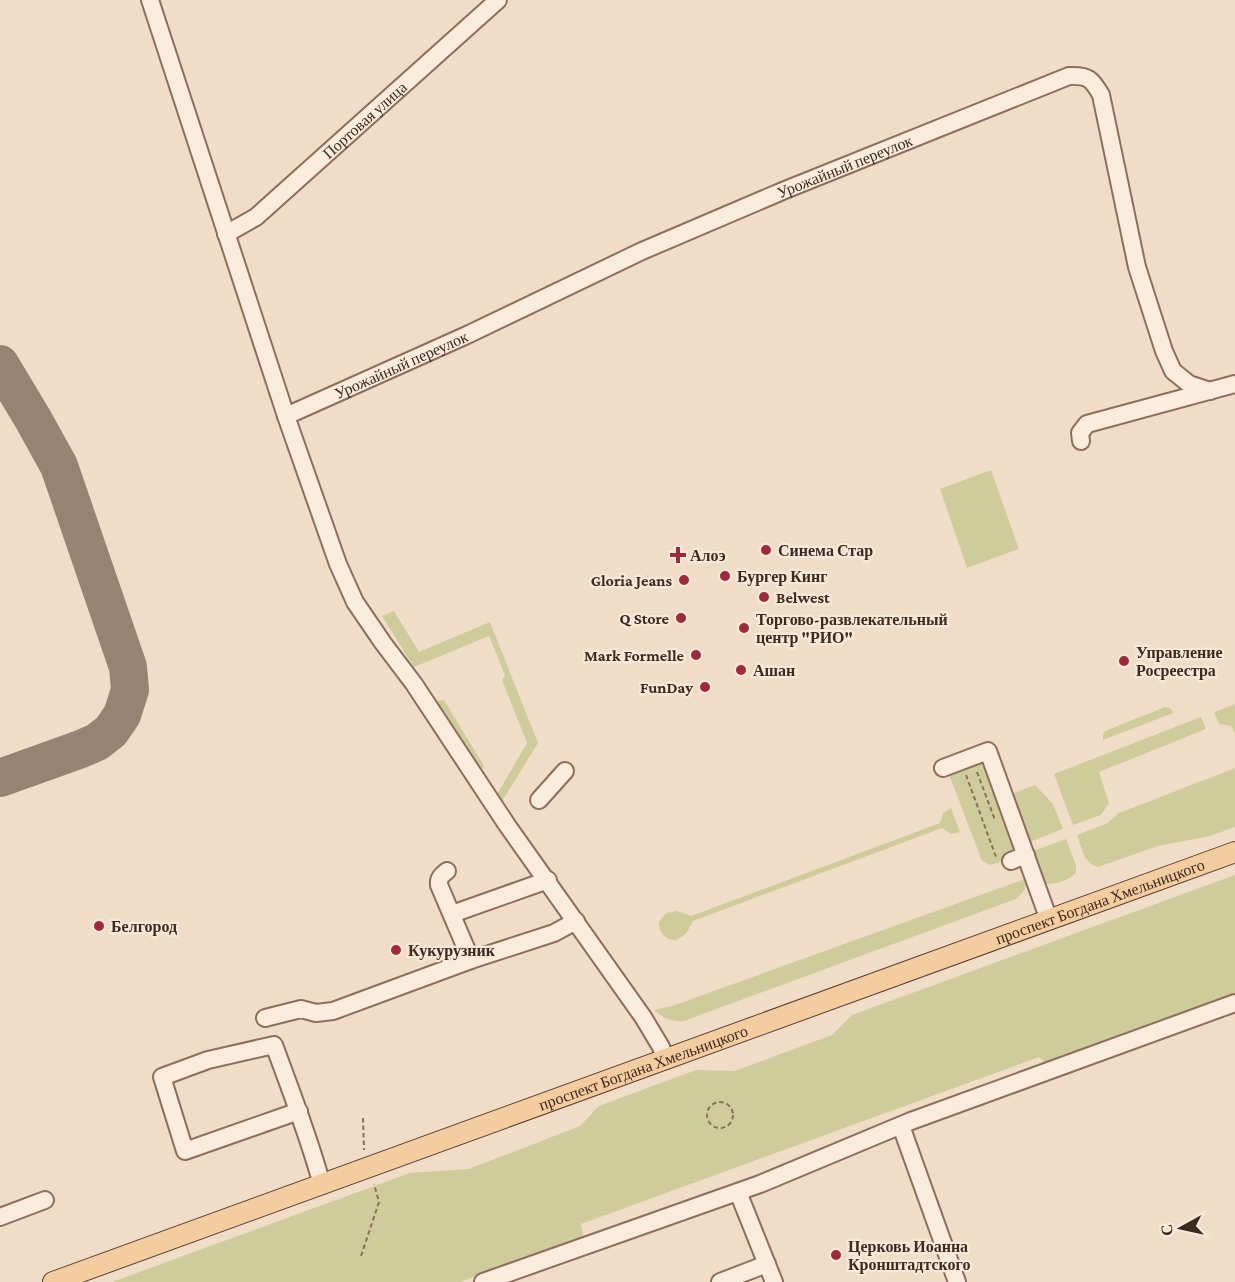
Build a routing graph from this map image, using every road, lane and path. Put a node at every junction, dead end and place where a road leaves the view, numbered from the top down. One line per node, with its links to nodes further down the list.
1 (150, 0): 3 (street)
2 (498, 0): 3 (street, Портовая улица)
3 (226, 234): 6 (street)
4 (1235, 384): 5 (street)
5 (1210, 391): 6 (street, Урожайный переулок); 7 (street)
6 (286, 416): 15 (street)
7 (1081, 441)
8 (961, 761): 9 (street); 13 (path); 13 (street)
9 (942, 768)
10 (565, 771): 11 (street)
11 (539, 800)
12 (1235, 852): 18 (main road, проспект Богдана Хмельницкого)
13 (1012, 860): 18 (street)
14 (447, 871): 16 (street)
15 (548, 880): 16 (street); 17 (street)
16 (452, 914): 19 (street)
17 (576, 921): 19 (street); 22 (street)
18 (1049, 921): 22 (main road, проспект Богдана Хмельницкого)
19 (471, 960): 21 (street)
20 (1235, 1004): 25 (street)
21 (265, 1018)
22 (666, 1060): 27 (main road, проспект Богдана Хмельницкого)
23 (299, 1111): 23 (street); 28 (street)
24 (363, 1118): 27 (path)
25 (901, 1126): 29 (street); 38 (street)
26 (725, 1127): 26 (path)
27 (369, 1168): 28 (main road, проспект Богдана Хмельницкого); 32 (path)
28 (322, 1185): 34 (main road, проспект Богдана Хмельницкого)
29 (738, 1192): 33 (street); 35 (street)
30 (45, 1200): 31 (street)
31 (0, 1217)
32 (361, 1256)
33 (767, 1264): 36 (street); 37 (street)
34 (53, 1282)
35 (483, 1282)
36 (720, 1282)
37 (774, 1282)
38 (957, 1282)

